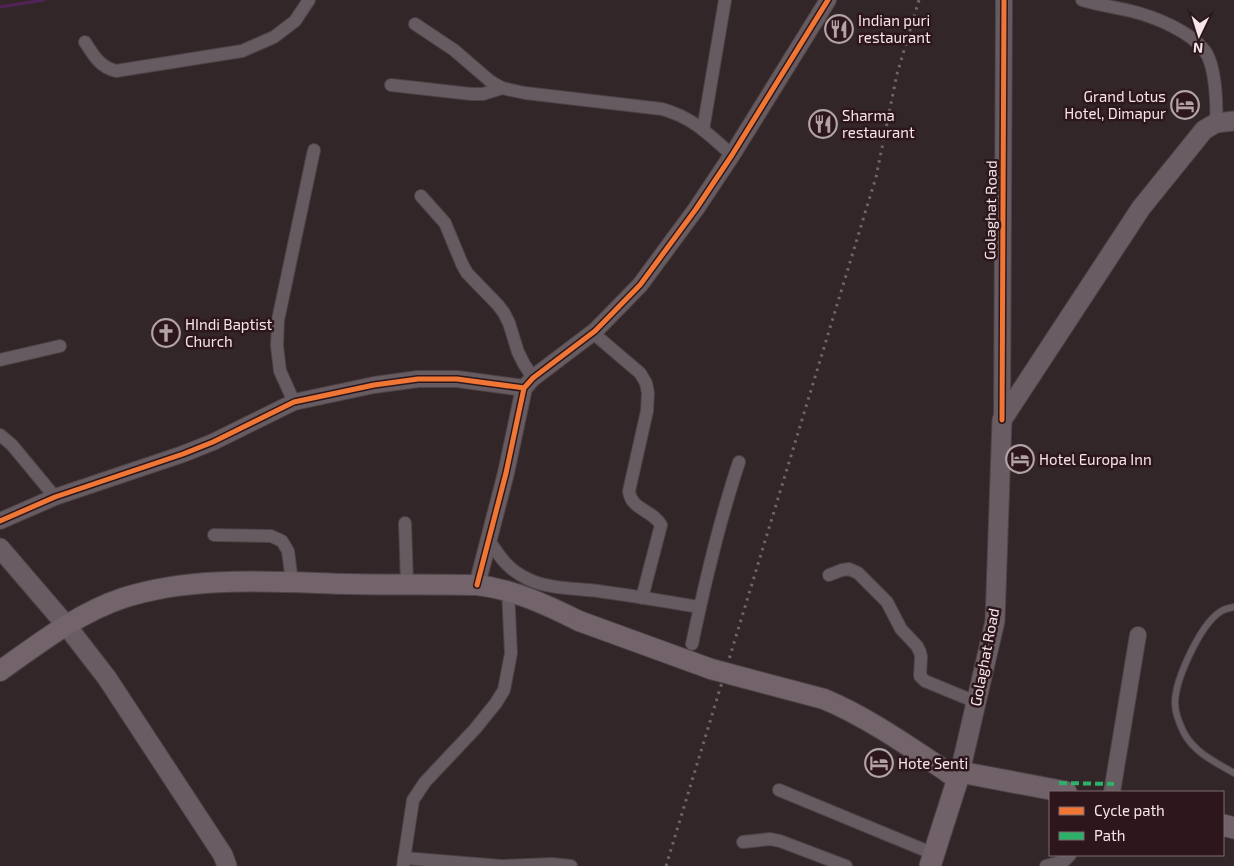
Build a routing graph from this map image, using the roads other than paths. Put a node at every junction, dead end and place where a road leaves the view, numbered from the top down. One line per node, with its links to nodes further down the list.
1 (309, 0): 7 (street)
2 (724, 0): 11 (street)
3 (828, 0): 13 (street)
4 (1004, 0): 20 (street, Golaghat Road)
5 (1082, 0): 10 (street)
6 (415, 24): 9 (street)
7 (85, 42)
8 (391, 85): 9 (street)
9 (502, 88): 11 (street)
10 (1225, 122): 20 (main road)
11 (703, 130): 13 (street)
12 (314, 150): 19 (street)
13 (732, 155): 15 (street)
14 (421, 196): 18 (street)
15 (593, 333): 18 (street); 34 (street)
16 (60, 346): 17 (street)
17 (0, 360)
18 (529, 383): 19 (street); 27 (street)
19 (294, 402): 23 (street)
20 (1002, 420): 41 (main road, Golaghat Road)
21 (0, 435): 23 (street)
22 (739, 462): 35 (street)
23 (55, 497): 24 (street)
24 (0, 521)
25 (405, 523): 31 (street)
26 (214, 535): 30 (street)
27 (488, 539): 32 (street); 34 (street)
28 (0, 548): 37 (main road)
29 (829, 575): 41 (street)
30 (292, 582): 31 (main road); 37 (main road)
31 (407, 584): 32 (main road)
32 (477, 585): 33 (main road)
33 (508, 591): 43 (main road, bridge); 51 (street)
34 (642, 598): 35 (street)
35 (700, 607): 39 (street)
36 (1234, 607): 42 (lane)
37 (66, 625): 40 (main road); 52 (main road)
38 (1138, 635): 46 (street)
39 (692, 644)
40 (2, 667)
41 (976, 702): 43 (main road, Golaghat Road)
42 (1234, 773)
43 (955, 775): 45 (highway); 47 (highway); 50 (highway)
44 (779, 790): 50 (street)
45 (1059, 791)
46 (1112, 791)
47 (1049, 802)
48 (743, 842): 54 (street)
49 (1069, 856): 55 (street)
50 (932, 860)
51 (403, 862): 53 (street)
52 (227, 866)
53 (571, 866)
54 (846, 866)
55 (1046, 866)

